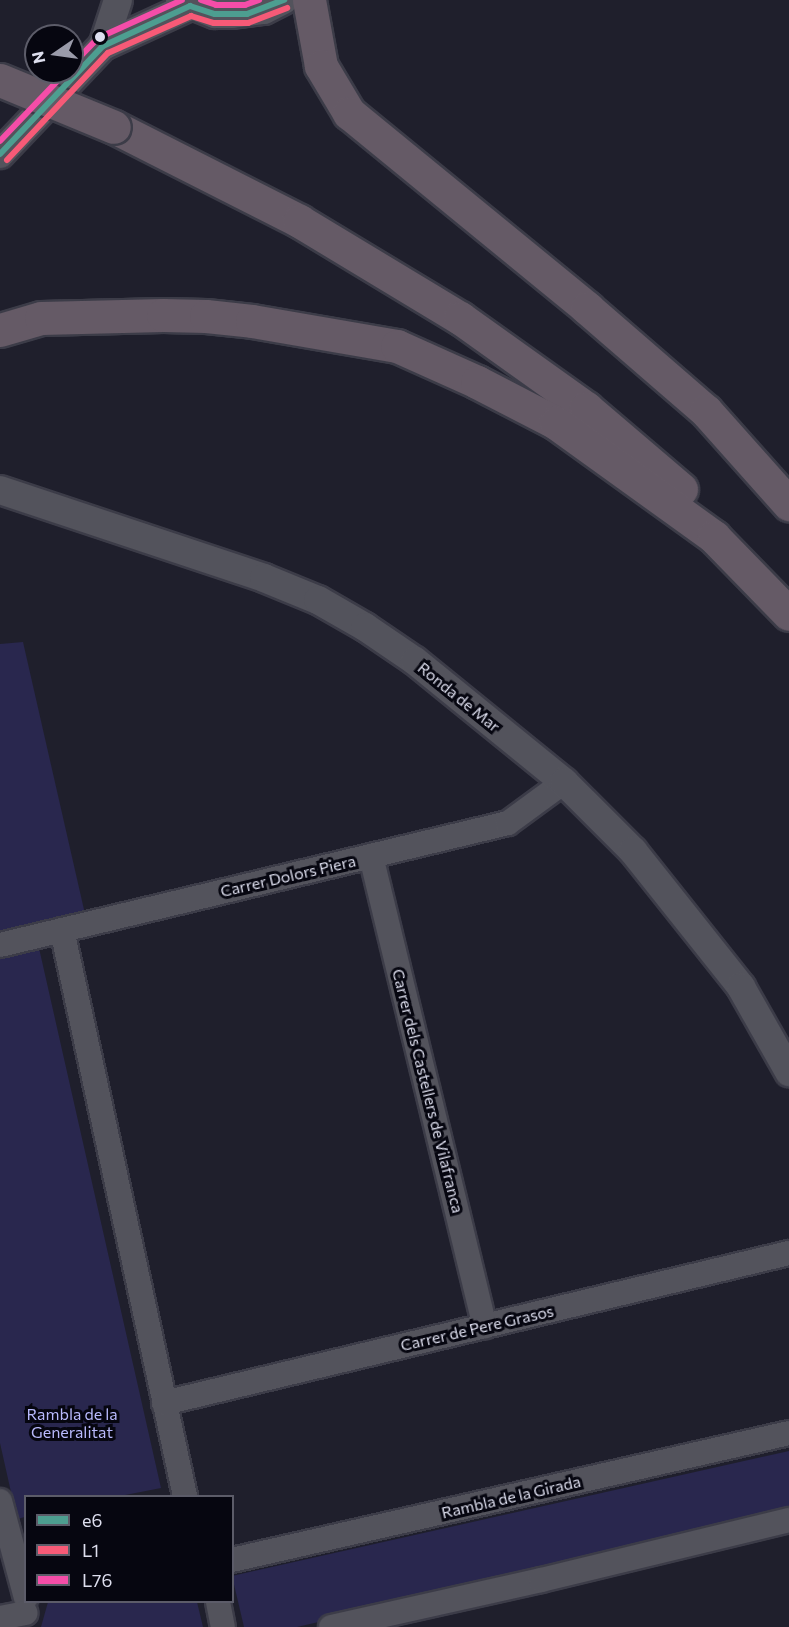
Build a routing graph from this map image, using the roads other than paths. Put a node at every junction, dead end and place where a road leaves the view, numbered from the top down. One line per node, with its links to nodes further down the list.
1 (118, 0): 5 (street)
2 (284, 0): 4 (street)
3 (309, 0): 10 (highway)
4 (185, 3): 5 (street)
5 (103, 46): 7 (street)
6 (0, 80): 11 (highway, bridge)
7 (0, 154)
8 (0, 330): 12 (highway)
9 (1, 489): 13 (street, Ronda de Mar)
10 (789, 504)
11 (789, 582)
12 (789, 614)
13 (564, 782): 14 (street, Carrer Dolors Piera); 17 (street, Ronda de Mar)
14 (371, 856): 15 (street, Carrer Dolors Piera); 19 (street, Carrer dels Castellers de Vilafranca)
15 (62, 930): 16 (street, Carrer Dolors Piera); 20 (street)
16 (0, 945)
17 (789, 1072)
18 (789, 1253): 19 (street, Carrer de Pere Grasos)
19 (485, 1326): 20 (street, Carrer de Pere Grasos)
20 (164, 1403): 22 (street)
21 (789, 1432): 25 (street, Rambla de la Girada)
22 (185, 1495)
23 (0, 1501): 26 (street)
24 (789, 1520): 31 (street)
25 (234, 1560)
26 (24, 1596)
27 (218, 1603): 30 (street)
28 (27, 1608): 29 (street)
29 (0, 1618)
30 (223, 1627)
31 (331, 1627)

